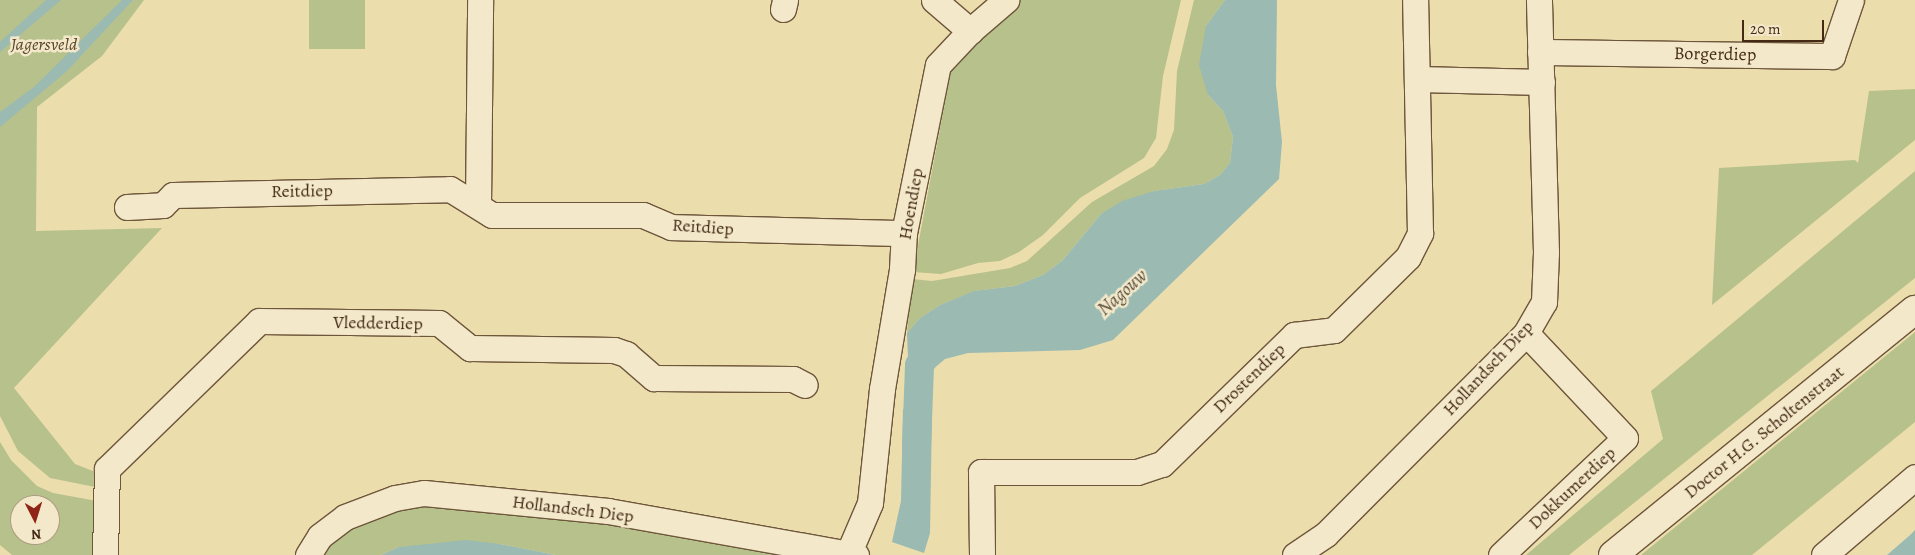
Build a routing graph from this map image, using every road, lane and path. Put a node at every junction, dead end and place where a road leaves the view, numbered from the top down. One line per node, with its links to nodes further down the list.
1 (480, 0): 11 (street)
2 (934, 0): 7 (street)
3 (1006, 0): 7 (street, Hoendiep)
4 (1415, 0): 9 (street, Drostendiep)
5 (1539, 0): 8 (street, Hollandsch Diep)
6 (1851, 0): 8 (street, Borgerdiep)
7 (970, 31): 13 (street, Hoendiep)
8 (1540, 52): 10 (street, Hollandsch Diep)
9 (1419, 79): 10 (street); 21 (street, Drostendiep)
10 (1542, 82): 15 (street, Hollandsch Diep)
11 (478, 205): 12 (street, Reitdiep); 13 (street, Reitdiep)
12 (127, 207)
13 (904, 233): 18 (street, Hoendiep)
14 (1915, 310): 24 (main road, Doctor H.G. Scholtenstraat)
15 (1526, 333): 22 (street, Hollandsch Diep); 23 (street, Dokkumerdiep)
16 (805, 385): 19 (street, Vledderdiep)
17 (1915, 477): 25 (street)
18 (853, 554): 20 (street, Hollandsch Diep)
19 (104, 555)
20 (308, 555)
21 (982, 555)
22 (1295, 555)
23 (1501, 555)
24 (1613, 555)
25 (1824, 555)

